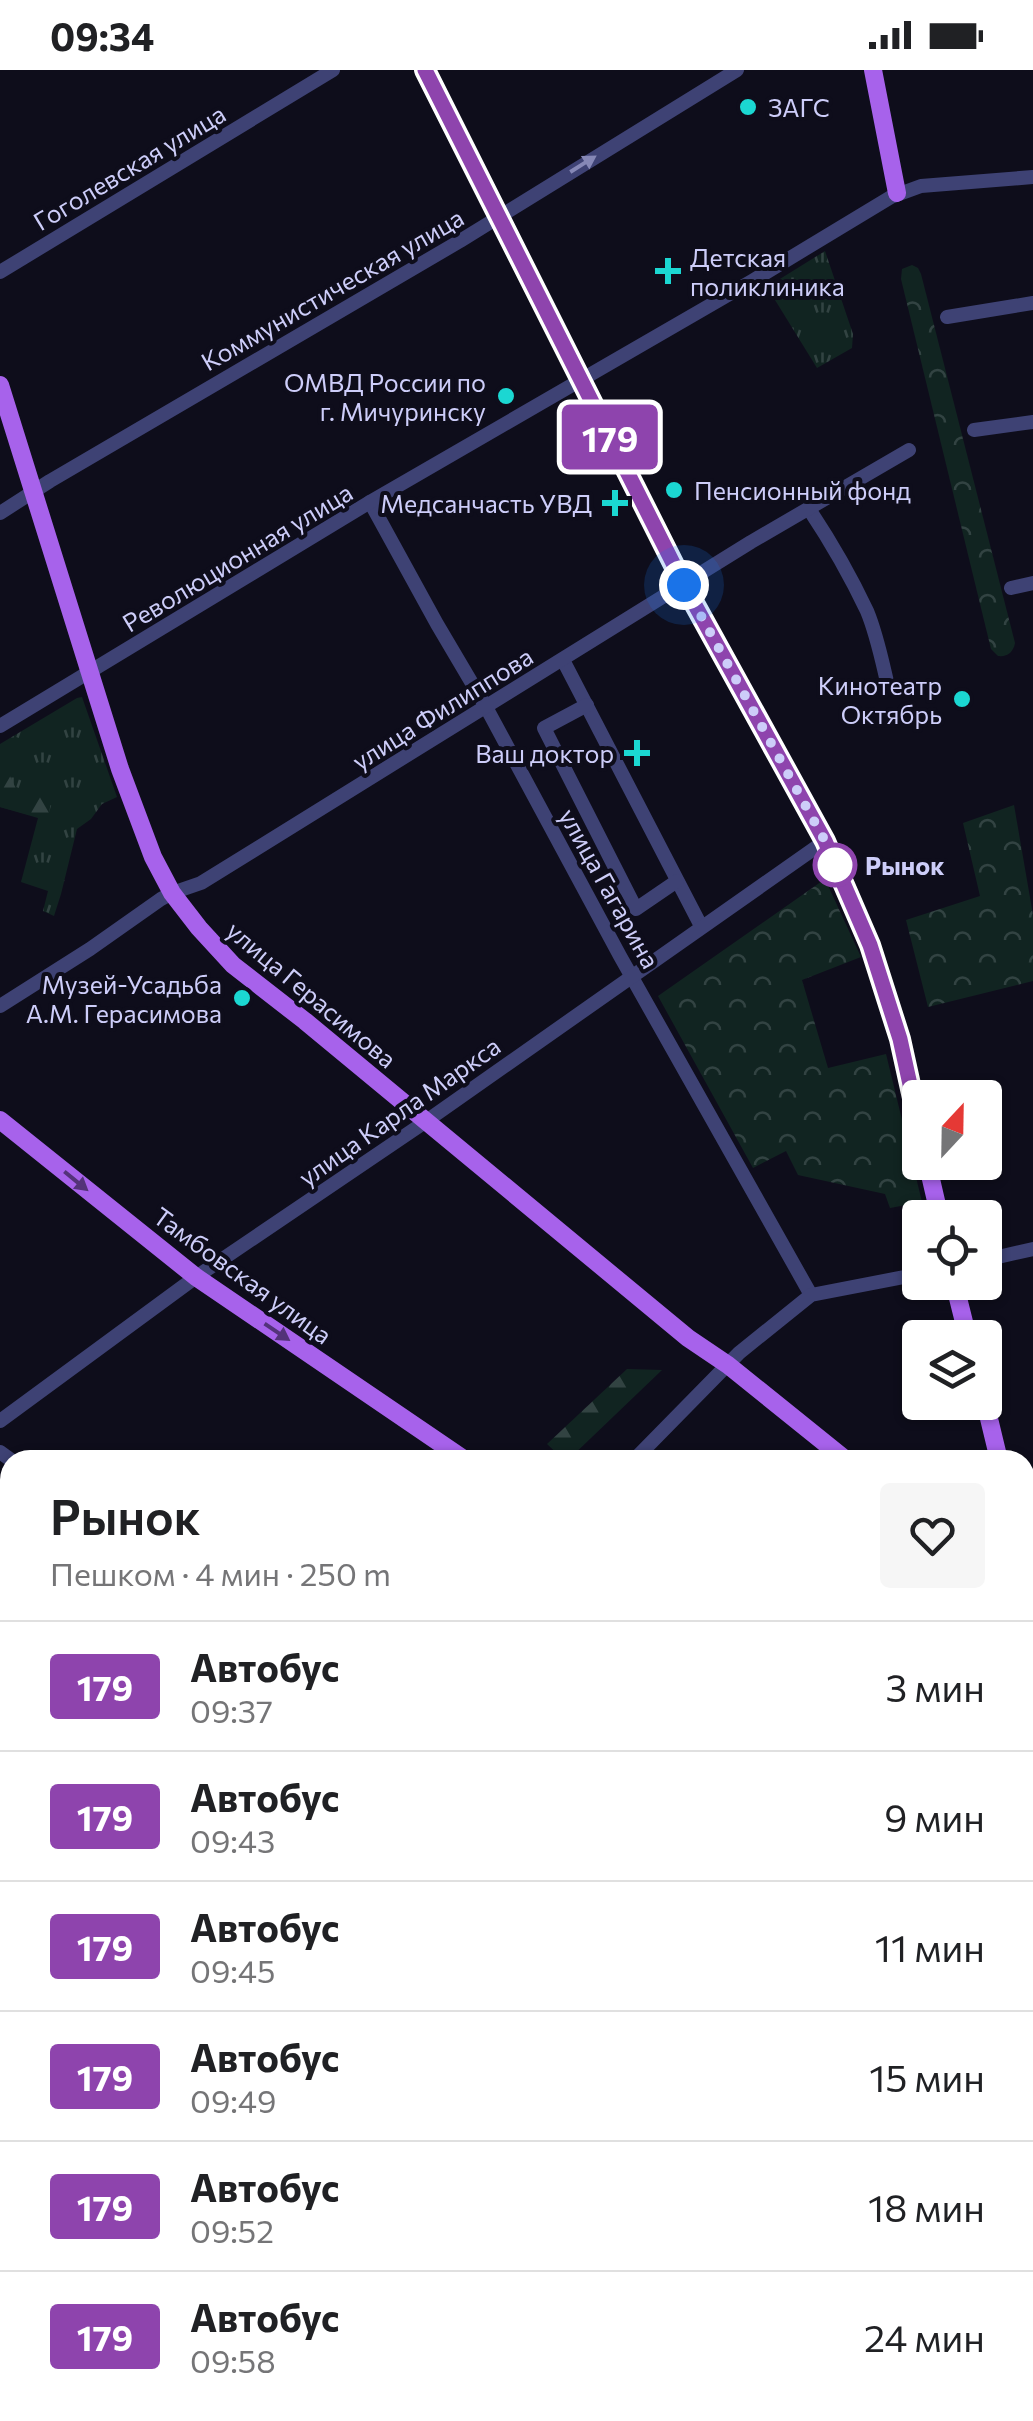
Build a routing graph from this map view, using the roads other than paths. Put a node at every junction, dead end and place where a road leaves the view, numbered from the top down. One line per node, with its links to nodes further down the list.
1 (333, 70): 8 (street, Гоголевская улица)
2 (425, 70): 7 (main road)
3 (737, 70): 7 (street, Коммунистическая улица, one-way to 3)
4 (872, 70): 6 (main road)
5 (1033, 177): 6 (street, Революционная улица)
6 (897, 194): 11 (street, Революционная улица)
7 (500, 216): 11 (main road); 16 (street, Коммунистическая улица)
8 (0, 272)
9 (1033, 303): 10 (street)
10 (946, 318)
11 (582, 380): 17 (street, Революционная улица); 21 (main road)
12 (0, 386): 16 (main road, улица Герасимова)
13 (1033, 422): 14 (street)
14 (974, 430)
15 (909, 450): 18 (street, улица Филиппова)
16 (32, 493): 19 (street, Коммунистическая улица); 24 (main road, улица Герасимова)
17 (370, 502): 24 (street, Революционная улица); 27 (street, улица Гагарина)
18 (809, 509): 21 (street, улица Филиппова); 25 (street)
19 (0, 513)
20 (1033, 583): 22 (street)
21 (684, 585): 23 (street, улица Филиппова); 29 (main road)
22 (1011, 588)
23 (563, 660): 26 (street); 27 (street, улица Филиппова)
24 (90, 672): 28 (street, Революционная улица); 31 (main road, улица Герасимова)
25 (888, 686)
26 (586, 705): 30 (street); 30 (street)
27 (486, 708): 31 (street, улица Филиппова); 33 (street, улица Гагарина)
28 (0, 726)
29 (825, 841): 32 (street, улица Карла Маркса); 35 (main road)
30 (678, 881): 32 (street)
31 (172, 893): 34 (street, улица Филиппова); 37 (main road, улица Герасимова)
32 (702, 926): 33 (street, улица Карла Маркса)
33 (632, 975): 37 (street, улица Карла Маркса); 42 (street, улица Гагарина)
34 (0, 1006)
35 (909, 1080)
36 (0, 1120): 41 (main road, Тамбовская улица, one-way to 41)
37 (425, 1122): 41 (street, улица Карла Маркса); 43 (main road, улица Герасимова)
38 (1033, 1249): 39 (street)
39 (1002, 1256)
40 (902, 1277): 42 (street)
41 (196, 1278): 45 (street, улица Карла Маркса); 46 (main road, Тамбовская улица, one-way to 46)
42 (810, 1295): 43 (street)
43 (728, 1365): 47 (street); 48 (main road, улица Герасимова)
44 (989, 1420): 49 (main road)
45 (0, 1421)
46 (450, 1450)
47 (644, 1450)
48 (834, 1450)
49 (997, 1450)

